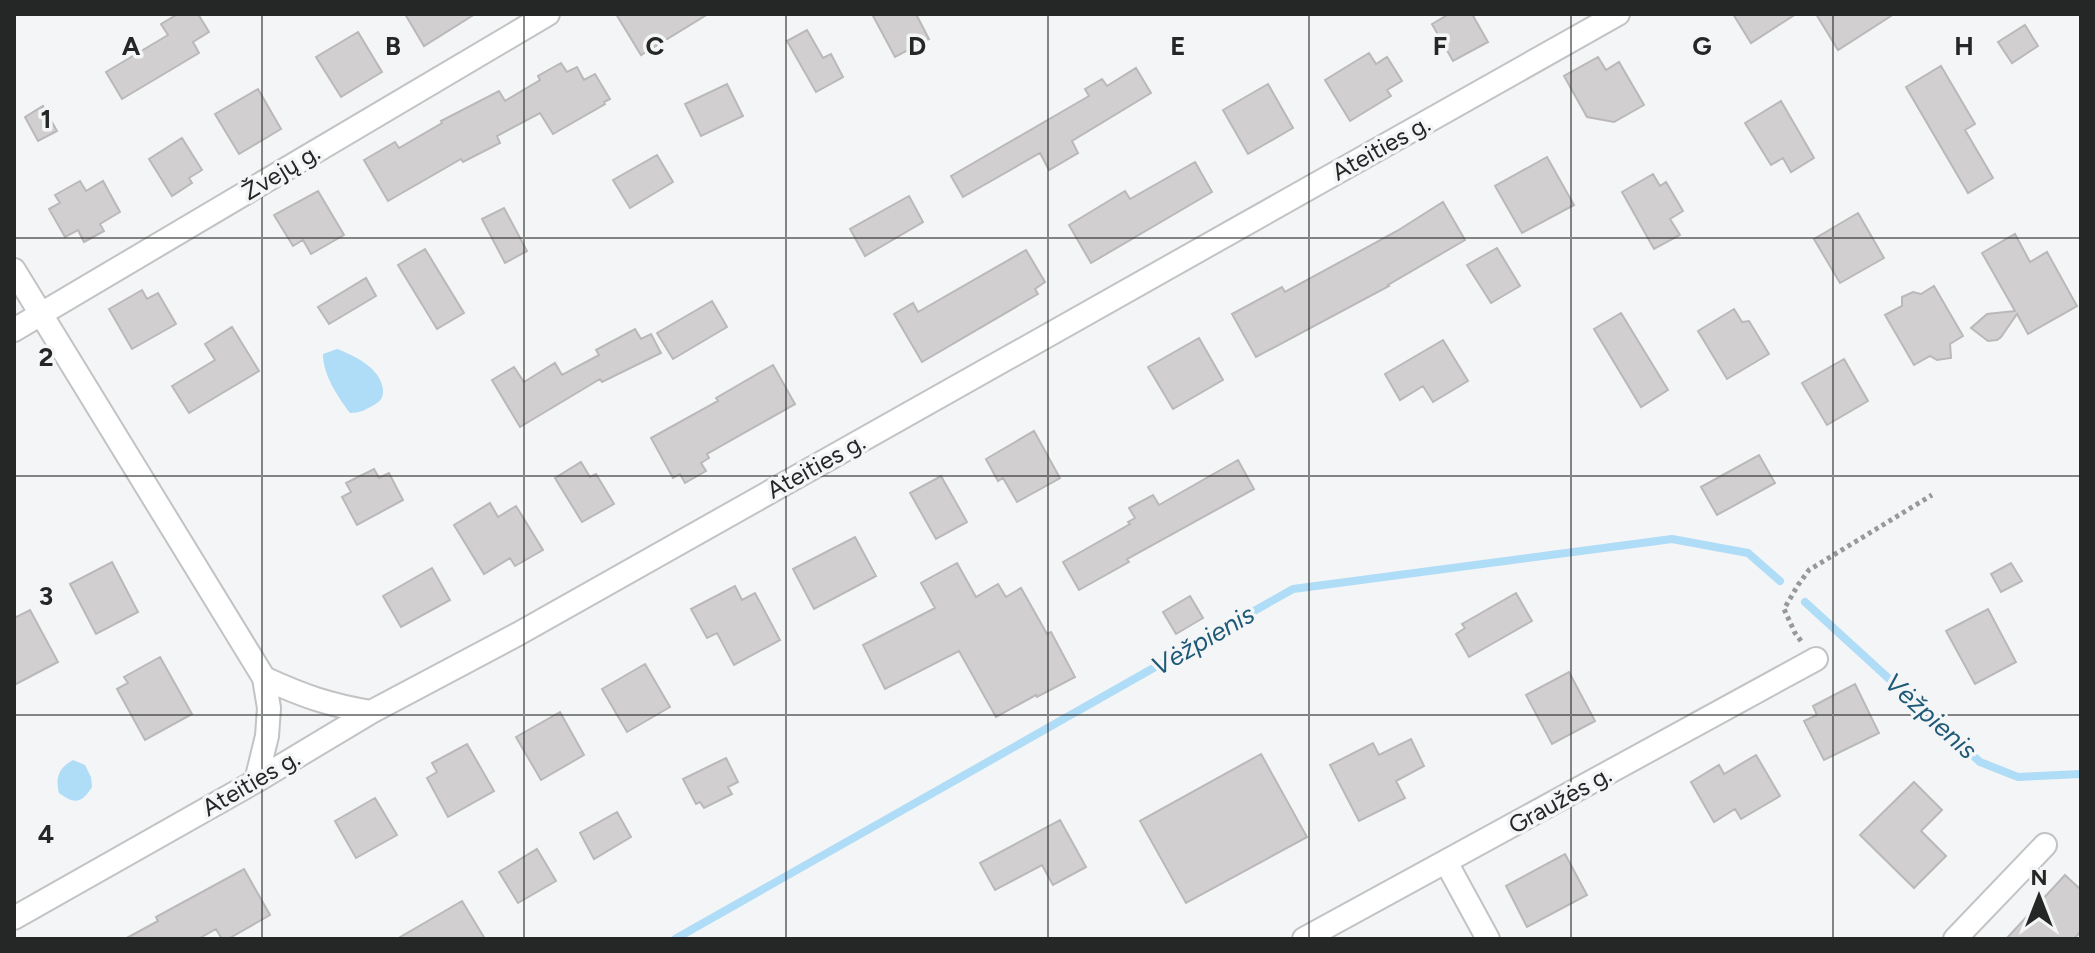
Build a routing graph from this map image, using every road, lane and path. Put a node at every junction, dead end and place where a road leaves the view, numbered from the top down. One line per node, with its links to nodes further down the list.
1 (548, 14): 4 (street, Žvejų g.)
2 (1618, 14): 9 (street, Ateities g.)
3 (14, 270): 4 (street)
4 (40, 314): 5 (street, Žvejų g.); 8 (street)
5 (14, 330)
6 (1932, 495): 7 (path)
7 (1816, 659): 12 (street, Graužės g.)
8 (264, 678): 9 (street); 10 (street)
9 (371, 712): 10 (street, Ateities g.)
10 (256, 781): 13 (street, Ateities g.)
11 (2045, 845): 16 (street)
12 (1446, 862): 14 (street, Graužės g.); 15 (street)
13 (14, 918)
14 (1304, 939)
15 (1488, 939)
16 (1955, 939)

